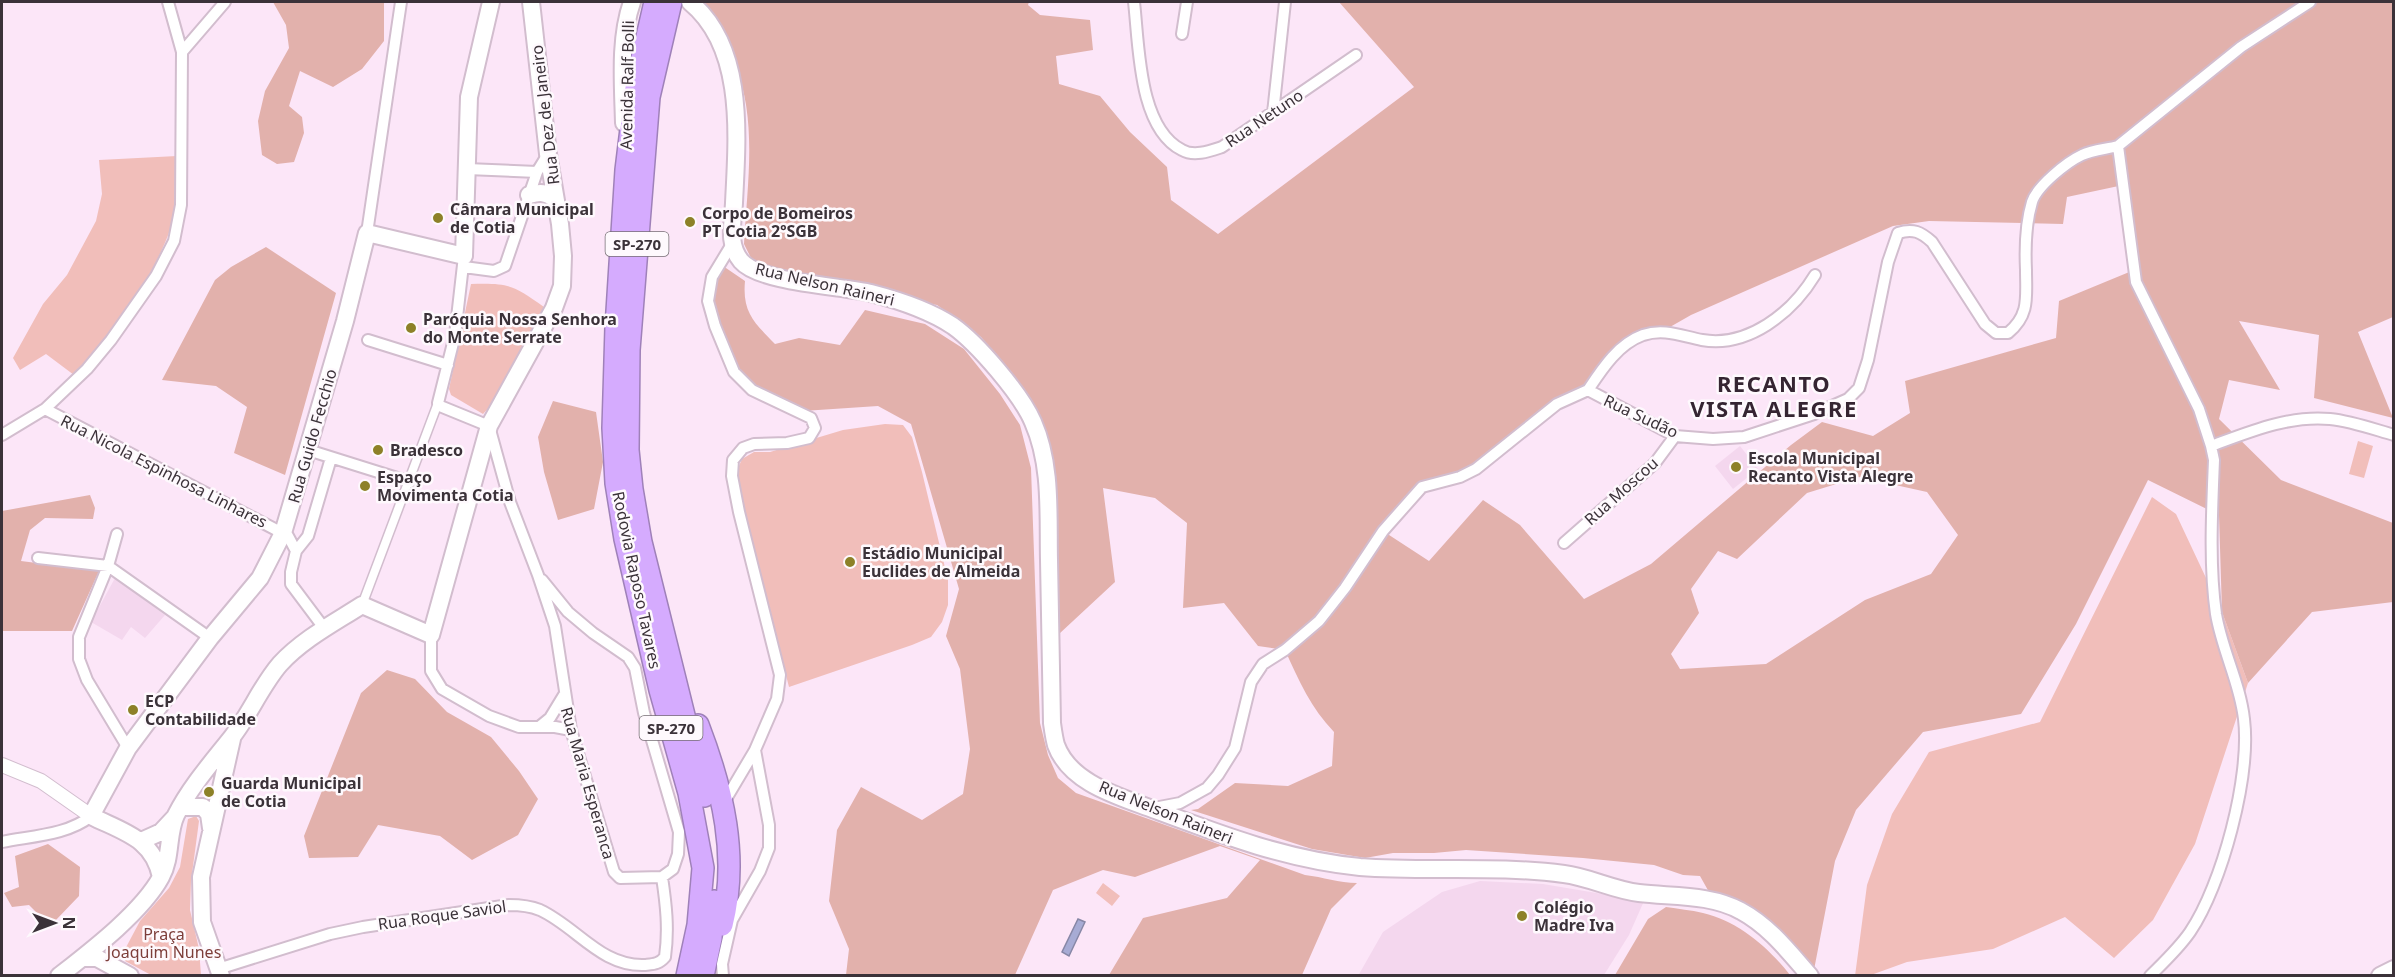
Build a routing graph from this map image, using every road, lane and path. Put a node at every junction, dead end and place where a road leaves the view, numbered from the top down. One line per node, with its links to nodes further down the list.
1 (168, 2): 16 (street)
2 (225, 2): 16 (street)
3 (401, 2): 26 (street, Rua Guido Fecchio)
4 (491, 2): 21 (main road)
5 (531, 2): 20 (main road, Rua Dez de Janeiro)
6 (655, 2): 22 (highway, Rodovia Raposo Tavares / SP-270)
7 (671, 2): 14 (highway, Rodovia Raposo Tavares / SP-270)
8 (1134, 2): 18 (street, Rua Netuno)
9 (1187, 2): 15 (street)
10 (1285, 2): 18 (street)
11 (2310, 2): 19 (street)
12 (629, 3): 22 (main road, Avenida Ralf Bolli)
13 (695, 6): 14 (main road); 27 (main road)
14 (666, 26): 54 (highway, Rodovia Raposo Tavares / SP-270)
15 (1182, 34)
16 (182, 52): 34 (street)
17 (1356, 55): 18 (street, Rua Netuno)
18 (1273, 113)
19 (2118, 146): 38 (street, Rua Sudão); 39 (street)
20 (548, 154): 23 (street); 25 (main road, Rua Dez de Janeiro)
21 (467, 169): 23 (street); 28 (main road)
22 (626, 170): 78 (highway, Rodovia Raposo Tavares / SP-270)
23 (537, 172): 24 (street)
24 (529, 195): 25 (main road); 28 (street)
25 (555, 200): 35 (main road, Rua Dez de Janeiro)
26 (367, 233): 28 (main road); 40 (main road, Rua Guido Fecchio)
27 (732, 244): 60 (street); 63 (main road, Rua Nelson Raineri)
28 (464, 261): 31 (street)
29 (1815, 275): 32 (street)
30 (368, 340): 31 (street)
31 (448, 365): 33 (street)
32 (1588, 390): 38 (street, Rua Sudão); 63 (street, Rua Sudão)
33 (438, 403): 35 (street); 42 (street)
34 (45, 409): 36 (street); 43 (street, Rua Nicola Espinhosa Linhares)
35 (489, 426): 49 (street, Rua Maria Esperanca); 52 (main road, Rua Dez de Janeiro)
36 (2, 435)
37 (2394, 435): 39 (street)
38 (1675, 436): 45 (street, Rua Moscou)
39 (2211, 446): 83 (street)
40 (308, 450): 41 (street); 43 (main road, Rua Guido Fecchio)
41 (331, 458): 42 (street); 46 (street)
42 (410, 482): 50 (street)
43 (283, 533): 46 (street); 53 (main road, Rua Guido Fecchio)
44 (117, 534): 48 (street)
45 (1564, 543)
46 (296, 551): 51 (street)
47 (38, 558): 48 (street)
48 (108, 566): 53 (street); 59 (street)
49 (538, 575): 55 (street, Rua Maria Esperanca); 70 (street)
50 (362, 605): 51 (main road); 52 (main road)
51 (324, 628): 58 (main road)
52 (431, 634): 56 (street)
53 (210, 638): 59 (main road, Rua Guido Fecchio)
54 (670, 663): 62 (highway); 79 (highway, Rodovia Raposo Tavares / SP-270)
55 (564, 695): 56 (street); 57 (street, Rua Maria Esperanca)
56 (538, 727): 57 (street)
57 (571, 730): 70 (street, Rua Maria Esperanca)
58 (233, 735): 64 (main road); 66 (main road)
59 (128, 748): 65 (main road, Rua Guido Fecchio)
60 (755, 750): 62 (street); 81 (street)
61 (2, 765): 65 (street)
62 (723, 804): 80 (highway)
63 (1151, 808): 82 (main road, Rua Nelson Raineri)
64 (178, 812): 66 (main road); 67 (main road); 69 (main road)
65 (92, 816): 67 (main road); 68 (street)
66 (211, 829): 75 (main road)
67 (141, 841): 69 (main road)
68 (2, 842)
69 (161, 877): 71 (main road)
70 (662, 877): 75 (street, Rua Roque Saviol)
71 (106, 937): 72 (main road); 73 (main road)
72 (82, 958): 73 (main road); 76 (main road)
73 (112, 965): 77 (main road)
74 (2394, 969): 84 (main road)
75 (215, 973)
76 (59, 975)
77 (130, 975)
78 (687, 975)
79 (703, 975)
80 (710, 975)
81 (723, 975)
82 (1810, 975)
83 (2150, 975)
84 (2380, 975)

